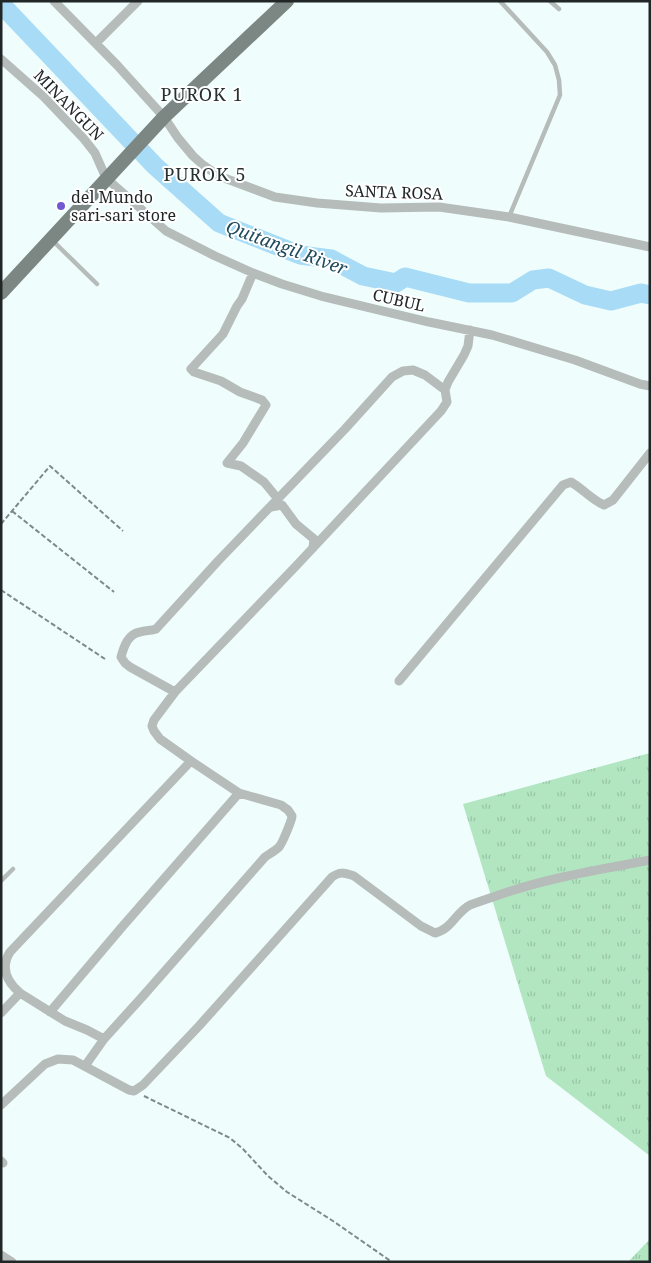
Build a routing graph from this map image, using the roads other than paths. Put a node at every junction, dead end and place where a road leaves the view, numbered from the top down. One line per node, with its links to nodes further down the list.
1 (54, 1): 7 (street, SANTA ROSA)
2 (138, 1): 7 (street)
3 (286, 1): 9 (main road)
4 (500, 1): 11 (lane)
5 (550, 1): 6 (lane)
6 (559, 9)
7 (96, 43): 9 (street, SANTA ROSA)
8 (1, 59): 10 (street, MINANGUN)
9 (164, 117): 10 (main road); 11 (street, SANTA ROSA)
10 (110, 174): 12 (main road); 14 (street, CUBUL)
11 (510, 217): 13 (street, SANTA ROSA)
12 (50, 239): 15 (lane); 16 (main road)
13 (650, 246)
14 (253, 273): 17 (street, CUBUL); 21 (street)
15 (98, 284)
16 (1, 293)
17 (470, 330): 18 (street, CUBUL); 19 (street)
18 (650, 386)
19 (445, 390): 21 (street); 23 (street)
20 (648, 460): 24 (street)
21 (278, 499): 22 (street)
22 (270, 507): 23 (street); 25 (street)
23 (313, 548): 25 (street)
24 (399, 681)
25 (175, 692): 26 (street)
26 (191, 761): 27 (street); 31 (street)
27 (239, 793): 32 (street); 34 (street)
28 (650, 860): 35 (street)
29 (13, 869): 30 (lane)
30 (1, 881)
31 (20, 993): 32 (street); 33 (street)
32 (50, 1012): 34 (street)
33 (1, 1013)
34 (104, 1039): 35 (street)
35 (85, 1066): 36 (street)
36 (1, 1105)
37 (1, 1255): 38 (street)
38 (12, 1262)

